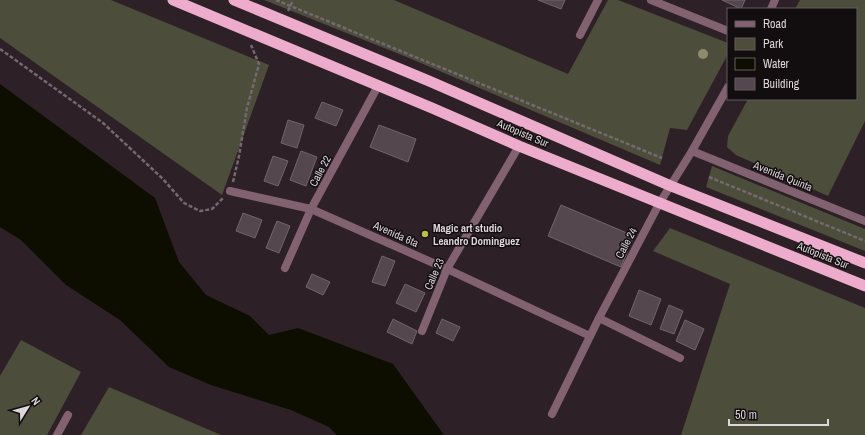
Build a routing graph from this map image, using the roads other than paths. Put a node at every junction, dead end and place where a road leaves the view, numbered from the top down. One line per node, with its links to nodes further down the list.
1 (173, 0): 7 (highway, Autopista Sur)
2 (234, 0): 11 (highway, Autopista Sur)
3 (598, 0): 6 (street)
4 (651, 0): 5 (street)
5 (727, 32)
6 (580, 35)
7 (378, 86): 9 (highway, Autopista Sur); 14 (street, Calle 22)
8 (727, 89): 10 (street, Calle 24)
9 (519, 146): 13 (highway, Autopista Sur); 18 (street, Calle 23)
10 (692, 151): 11 (street, Calle 24); 15 (street, Avenida Quinta)
11 (671, 186): 13 (street, Calle 24); 16 (highway, Autopista Sur)
12 (230, 191): 14 (street, Avenida 6ta)
13 (659, 204): 19 (highway, Autopista Sur); 20 (street, Calle 24)
14 (311, 209): 17 (street, Calle 22); 18 (street, Avenida 6ta)
15 (865, 221)
16 (865, 263)
17 (285, 268)
18 (447, 269): 21 (street, Calle 23); 22 (street, Avenida 6ta)
19 (865, 286)
20 (599, 318): 22 (street, Calle 24); 23 (street)
21 (422, 331)
22 (590, 336): 24 (street, Calle 24)
23 (680, 358)
24 (552, 414)
25 (68, 415): 26 (street)
26 (57, 435)

